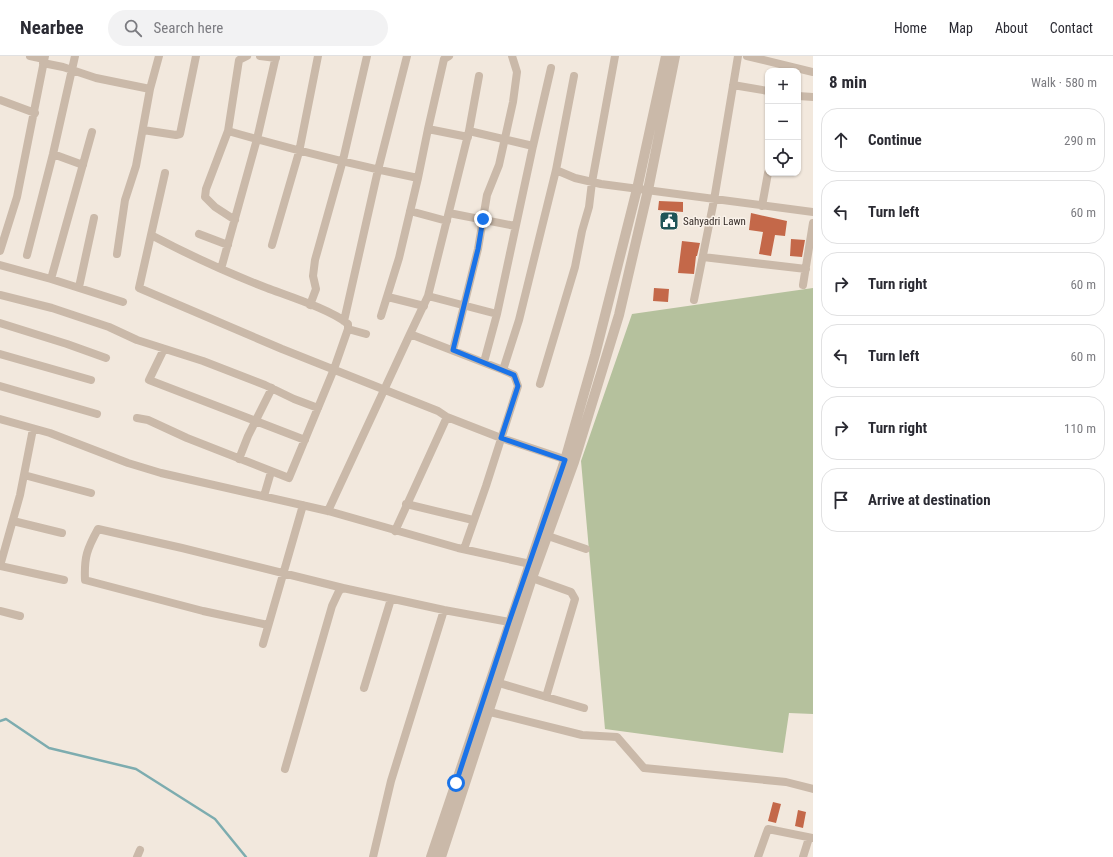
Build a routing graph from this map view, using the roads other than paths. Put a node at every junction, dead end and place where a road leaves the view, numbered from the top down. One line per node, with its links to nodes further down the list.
1 (30, 56): 18 (street)
2 (75, 56): 22 (street)
3 (160, 56): 27 (street)
4 (196, 56): 34 (street)
5 (246, 56): 35 (street)
6 (260, 56): 17 (street)
7 (318, 56): 41 (street)
8 (367, 56): 43 (street)
9 (407, 56): 45 (street)
10 (449, 56): 33 (street)
11 (512, 56): 39 (street)
12 (615, 56): 50 (street)
13 (666, 56): 51 (street)
14 (675, 56): 52 (street)
15 (738, 56): 26 (street)
16 (747, 56): 20 (street)
17 (276, 57): 38 (street)
18 (44, 59): 22 (street); 32 (street)
19 (551, 68): 40 (street)
20 (785, 68)
21 (801, 70): 23 (street)
22 (71, 72): 27 (street); 42 (street)
23 (813, 72)
24 (479, 76): 37 (street)
25 (574, 76): 46 (street)
26 (733, 85): 28 (street); 53 (street)
27 (150, 89): 34 (street)
28 (765, 90)
29 (801, 96): 30 (street)
30 (813, 97)
31 (0, 100): 32 (street)
32 (35, 113): 65 (street)
33 (428, 128): 37 (street); 49 (street)
34 (143, 130): 69 (street)
35 (228, 131): 38 (street); 60 (street)
36 (92, 132): 44 (street)
37 (469, 134): 39 (street); 57 (street)
38 (257, 139): 41 (street); 60 (street)
39 (504, 140): 40 (street); 59 (street)
40 (533, 146): 62 (street)
41 (299, 152): 43 (street); 67 (street)
42 (53, 154): 44 (street); 70 (street)
43 (343, 160): 45 (street); 83 (street)
44 (83, 165): 75 (street)
45 (378, 170): 49 (street); 89 (street)
46 (556, 170): 50 (street); 98 (street)
47 (165, 173): 64 (street)
48 (767, 176): 54 (street)
49 (418, 178): 55 (street)
50 (592, 182): 51 (street); 100 (street)
51 (637, 189): 52 (street); 114 (street)
52 (648, 190): 53 (street); 114 (street)
53 (714, 200): 54 (street); 71 (street)
54 (762, 206): 56 (street)
55 (410, 211): 57 (street); 80 (street)
56 (813, 212)
57 (448, 217): 59 (street); 79 (street)
58 (94, 218): 77 (street)
59 (483, 219): 62 (street); 85 (street)
60 (235, 220): 66 (street)
61 (813, 223): 74 (street)
62 (515, 226): 86 (street)
63 (199, 234): 66 (street)
64 (151, 235): 73 (street); 97 (street)
65 (2, 240): 68 (street)
66 (228, 245): 73 (street)
67 (272, 245)
68 (0, 251)
69 (118, 254)
70 (26, 255)
71 (703, 257): 74 (street); 81 (street)
72 (0, 265): 75 (street)
73 (221, 269): 83 (street)
74 (806, 269): 76 (street)
75 (51, 279): 77 (street)
76 (803, 285)
77 (79, 287): 82 (street)
78 (0, 295): 92 (street)
79 (428, 296): 84 (street); 85 (street)
80 (388, 297): 84 (street); 87 (street)
81 (694, 300)
82 (123, 302)
83 (310, 305): 89 (street)
84 (424, 306): 91 (street)
85 (464, 306): 86 (street); 93 (street)
86 (497, 314): 96 (street)
87 (381, 316)
88 (0, 323): 95 (street)
89 (346, 325): 90 (street); 97 (street)
90 (366, 334)
91 (410, 334): 93 (street); 103 (street)
92 (164, 349): 102 (street); 109 (street)
93 (453, 350): 96 (street)
94 (0, 354): 99 (street)
95 (106, 358)
96 (484, 362): 98 (street)
97 (334, 368): 103 (street); 104 (street)
98 (503, 370): 111 (street)
99 (91, 380)
100 (540, 384)
101 (0, 386): 105 (street)
102 (272, 388): 104 (street); 109 (street)
103 (383, 390): 106 (street); 121 (street)
104 (318, 408): 112 (street)
105 (97, 414)
106 (447, 417): 111 (street); 119 (street)
107 (137, 418): 113 (street)
108 (0, 420): 110 (street)
109 (255, 421): 112 (street); 113 (street)
110 (33, 429): 116 (street); 118 (street)
111 (501, 438): 114 (street); 122 (street)
112 (305, 440): 115 (street)
113 (239, 459): 115 (street)
114 (570, 461): 126 (street); 129 (street)
115 (271, 472): 118 (street)
116 (24, 475): 117 (street); 123 (street)
117 (91, 493)
118 (264, 496): 120 (street)
119 (406, 504): 122 (street); 124 (street)
120 (303, 505): 121 (street); 131 (street)
121 (328, 511): 124 (street)
122 (473, 520): 127 (street)
123 (13, 521): 125 (street); 130 (street)
124 (395, 530): 127 (street)
125 (62, 533)
126 (548, 536): 128 (street); 129 (street)
127 (464, 549): 129 (street)
128 (586, 549)
129 (533, 565): 132 (street); 139 (street)
130 (0, 566): 133 (street)
131 (284, 573): 134 (street); 140 (street); 140 (street)
132 (532, 578): 139 (street); 144 (street)
133 (64, 580)
134 (343, 588): 135 (street); 147 (street)
135 (391, 599): 136 (street); 143 (street)
136 (444, 610): 139 (street); 150 (street)
137 (0, 611): 138 (street)
138 (20, 616)
139 (513, 623): 142 (street); 151 (street)
140 (268, 625): 141 (street)
141 (263, 644)
142 (499, 683): 144 (street); 146 (street)
143 (364, 688)
144 (546, 697): 145 (street)
145 (584, 708)
146 (490, 712): 148 (street); 152 (street)
147 (285, 770)
148 (813, 788)
149 (811, 838): 153 (street); 154 (street)
150 (373, 857)
151 (431, 857)
152 (441, 857)
153 (758, 857)
154 (802, 857)

